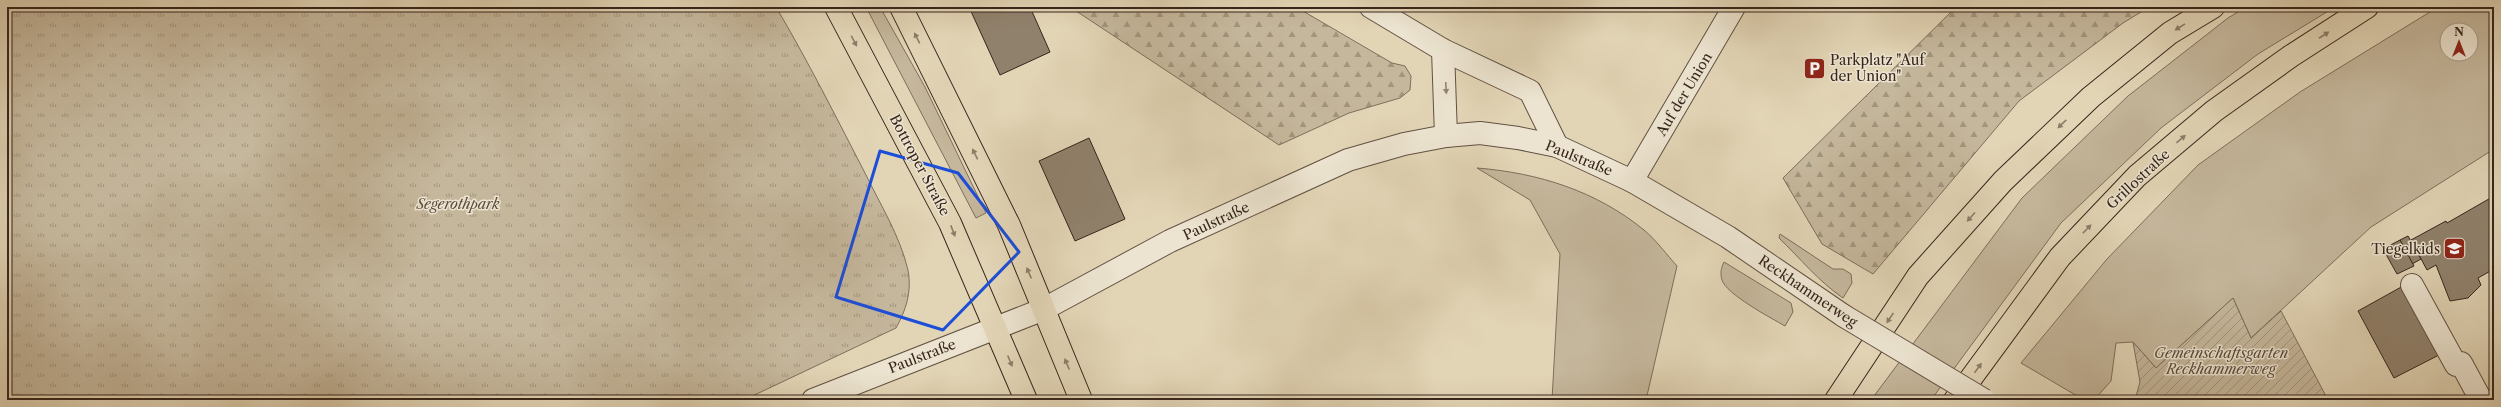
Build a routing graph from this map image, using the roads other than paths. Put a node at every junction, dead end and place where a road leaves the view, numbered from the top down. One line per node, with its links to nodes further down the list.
1 (836, 7): 13 (main road, Bottroper Straße, one-way to 13)
2 (901, 7): 12 (main road, one-way to 2)
3 (1370, 7): 7 (street)
4 (1734, 7): 10 (street, Auf der Union)
5 (2213, 7): 17 (main road, one-way to 17)
6 (2367, 7): 18 (main road, Grillostraße, one-way to 6)
7 (1443, 50): 8 (street, one-way to 8); 9 (street)
8 (1446, 136): 9 (street, Paulstraße); 12 (street, Paulstraße)
9 (1557, 146): 10 (street, Paulstraße)
10 (1632, 180): 19 (street, Reckhammerweg, bridge)
11 (2412, 285): 20 (street)
12 (1044, 309): 13 (street, Paulstraße); 16 (main road, one-way to 12)
13 (997, 327): 14 (street, Paulstraße); 15 (main road, Bottroper Straße, one-way to 15)
14 (813, 400)
15 (1026, 400)
16 (1081, 400)
17 (1836, 400)
18 (1955, 400)
19 (1984, 400)
20 (2481, 400)

